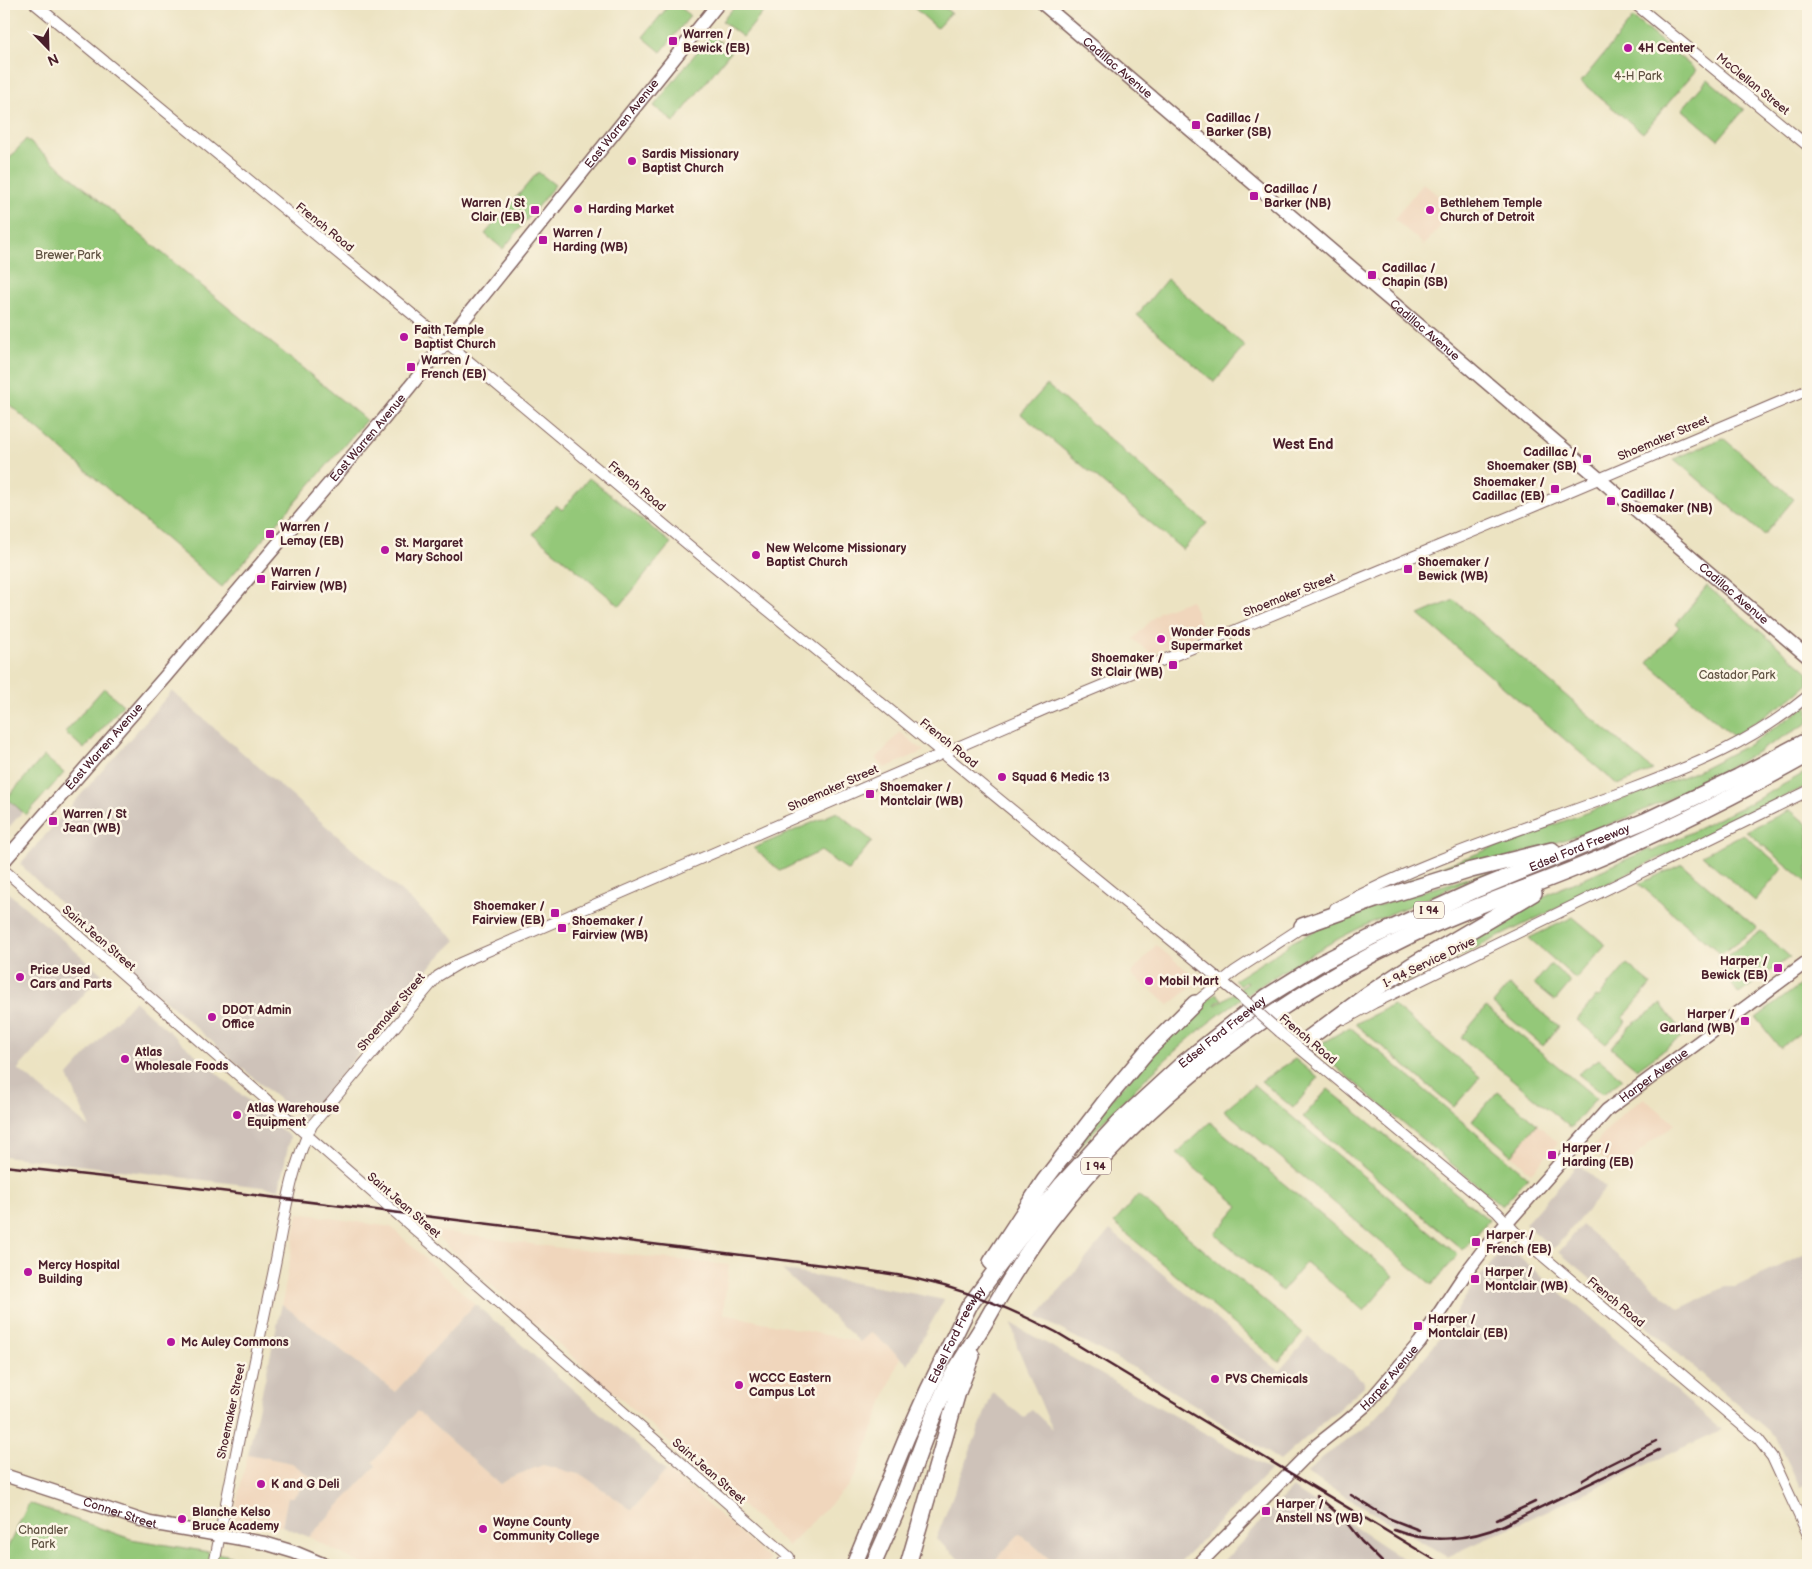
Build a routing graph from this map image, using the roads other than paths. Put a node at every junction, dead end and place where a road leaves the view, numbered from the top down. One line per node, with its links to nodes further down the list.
1 (35, 4): 6 (street, French Road)
2 (718, 4): 6 (main road, East Warren Avenue)
3 (1043, 4): 8 (main road, Cadillac Avenue)
4 (1635, 4): 5 (street, McClellan Street)
5 (1808, 146)
6 (446, 342): 12 (street, French Road); 16 (main road, East Warren Avenue)
7 (1808, 390): 8 (street, Shoemaker Street)
8 (1600, 479): 9 (main road, Cadillac Avenue); 12 (street, Shoemaker Street)
9 (1808, 657)
10 (1808, 696): 19 (street)
11 (1808, 740): 15 (highway, Edsel Ford Freeway / I 94)
12 (943, 754): 21 (street, French Road); 24 (street, Shoemaker Street)
13 (1808, 755): 17 (highway, Edsel Ford Freeway / I 94)
14 (1808, 791): 23 (street, I- 94 Service Drive)
15 (1600, 839): 19 (highway); 26 (highway, Edsel Ford Freeway / I 94)
16 (4, 861)
17 (1583, 865): 23 (highway); 27 (highway, Edsel Ford Freeway / I 94)
18 (4, 870): 24 (street, Saint Jean Street)
19 (1302, 926): 21 (street)
20 (1808, 961): 25 (main road, Harper Avenue)
21 (1222, 982): 22 (street); 23 (street, French Road, bridge)
22 (1195, 1003): 26 (highway)
23 (1303, 1042): 25 (street, French Road)
24 (307, 1136): 30 (street, Shoemaker Street); 34 (street, Saint Jean Street)
25 (1507, 1223): 31 (street, French Road); 39 (main road, Harper Avenue)
26 (969, 1306): 35 (highway, Edsel Ford Freeway / I 94)
27 (986, 1320): 29 (highway, Edsel Ford Freeway / I 94); 38 (highway)
28 (4, 1475): 30 (main road, Conner Street)
29 (902, 1497): 36 (highway, Edsel Ford Freeway / I 94); 37 (highway)
30 (220, 1534): 32 (street, Shoemaker Street); 33 (main road, Conner Street)
31 (1808, 1535)
32 (214, 1565)
33 (325, 1565)
34 (780, 1565)
35 (854, 1565)
36 (873, 1565)
37 (883, 1565)
38 (908, 1565)
39 (1198, 1565)

